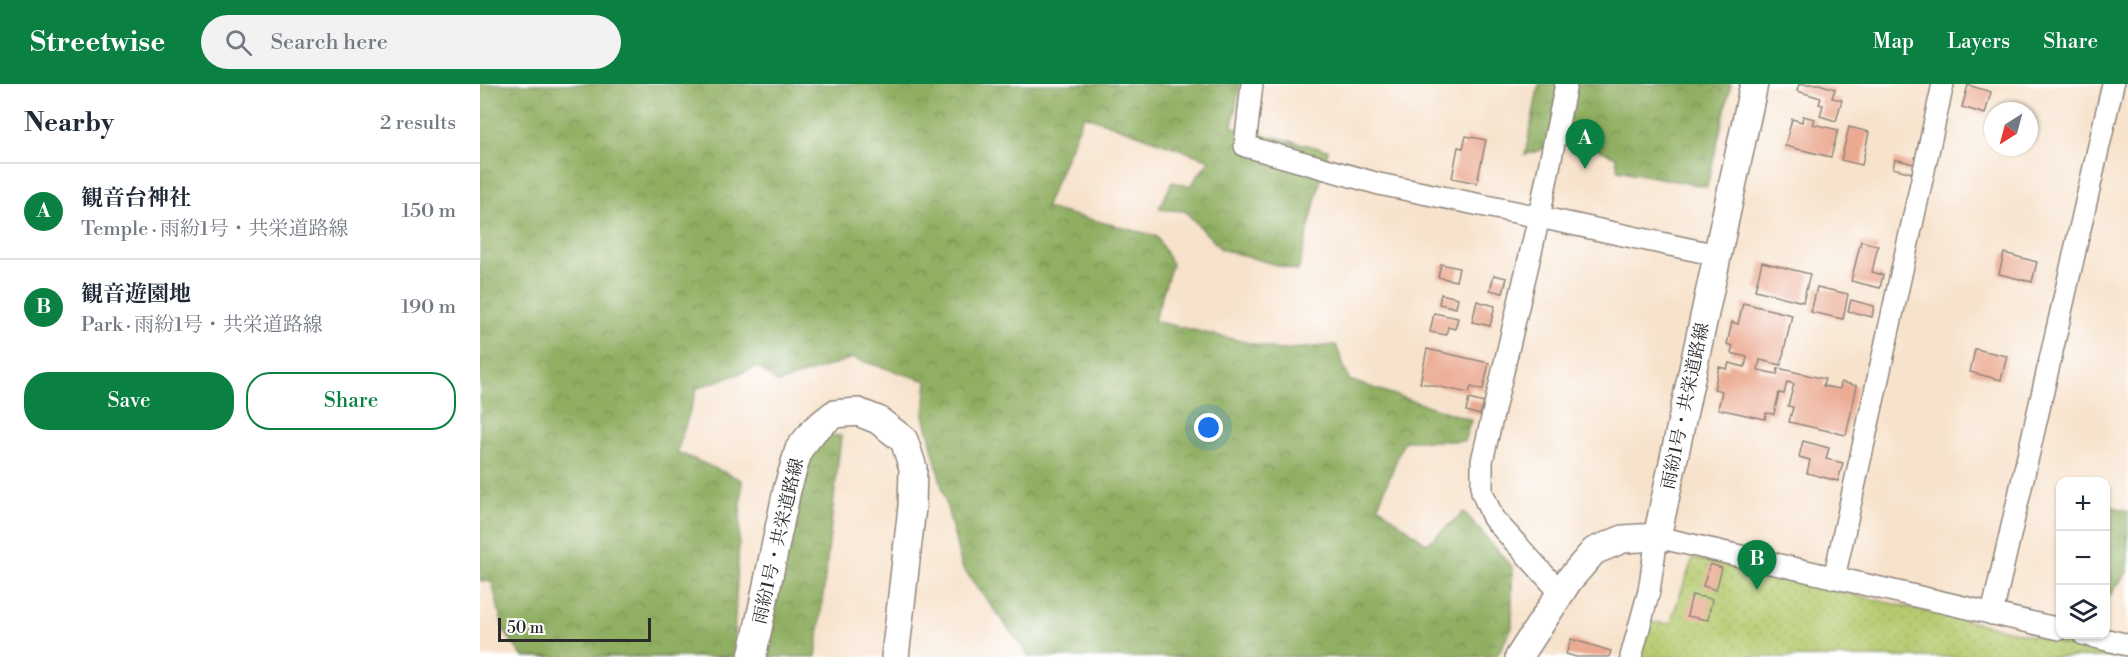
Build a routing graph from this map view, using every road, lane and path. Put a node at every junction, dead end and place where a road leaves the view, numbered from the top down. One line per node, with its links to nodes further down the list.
1 (1252, 84): 6 (street)
2 (1566, 84): 6 (street)
3 (1754, 84): 7 (street, 雨紛1号・共栄道路線)
4 (1943, 84): 9 (street)
5 (2113, 84): 11 (street)
6 (1539, 217): 7 (street); 10 (street)
7 (1717, 255): 8 (street, 雨紛1号・共栄道路線)
8 (1657, 537): 9 (street); 10 (street); 18 (street)
9 (1834, 578): 11 (street)
10 (1560, 592): 17 (street)
11 (1992, 614): 12 (street)
12 (2056, 628)
13 (2103, 639): 14 (street)
14 (2128, 645)
15 (752, 657): 16 (street, 雨紛1号・共栄道路線)
16 (895, 657)
17 (1518, 657)
18 (1630, 657)

